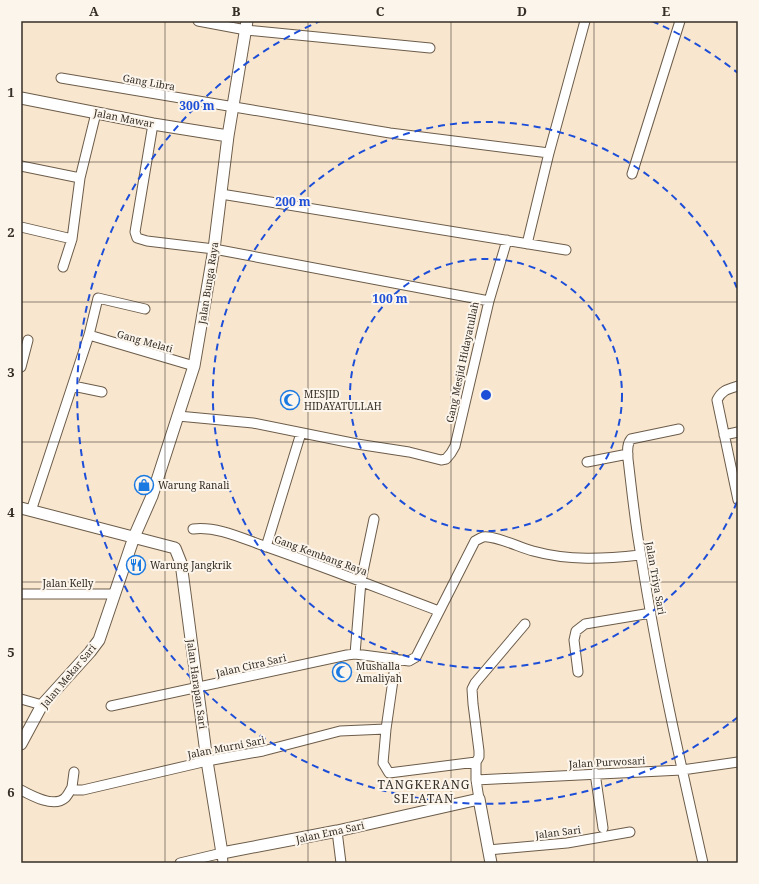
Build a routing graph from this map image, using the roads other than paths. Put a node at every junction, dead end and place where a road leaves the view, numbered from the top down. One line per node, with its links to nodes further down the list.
1 (198, 21): 4 (street)
2 (585, 21): 12 (street)
3 (680, 21): 14 (street)
4 (246, 25): 5 (street); 8 (street, Jalan Bunga Raya)
5 (430, 48)
6 (61, 78): 8 (street, Gang Libra)
7 (21, 98): 9 (street, Jalan Mawar)
8 (234, 107): 11 (street, Jalan Bunga Raya); 12 (street, Gang Libra)
9 (96, 113): 10 (street, Jalan Mawar); 15 (street)
10 (153, 124): 11 (street, Jalan Mawar); 21 (street, Gang Mesjid Hidayatullah)
11 (228, 136): 16 (street, Jalan Bunga Raya)
12 (549, 153): 20 (street)
13 (21, 166): 15 (street)
14 (632, 174)
15 (80, 178): 18 (street)
16 (221, 194): 19 (street); 21 (street, Jalan Bunga Raya)
17 (21, 227): 18 (street)
18 (72, 239): 23 (street)
19 (507, 240): 20 (street); 24 (street)
20 (527, 244): 22 (street)
21 (214, 250): 24 (street, Gang Mesjid Hidayatullah); 28 (street, Jalan Bunga Raya)
22 (566, 250)
23 (63, 267)
24 (488, 301): 36 (street, Gang Mesjid Hidayatullah)
25 (145, 309): 26 (street)
26 (89, 335): 28 (street, Gang Melati); 30 (street)
27 (28, 340): 29 (street)
28 (194, 366): 33 (street, Jalan Bunga Raya)
29 (21, 367)
30 (73, 386): 32 (street); 41 (street)
31 (738, 386): 37 (street)
32 (102, 392)
33 (178, 416): 36 (street, Gang Mesjid Hidayatullah); 44 (street, Jalan Bunga Raya)
34 (680, 429): 38 (street, Jalan Triya Sari)
35 (738, 432): 37 (street)
36 (300, 433): 45 (street)
37 (724, 435): 40 (street)
38 (628, 454): 39 (street); 46 (street, Jalan Triya Sari)
39 (587, 462)
40 (738, 500)
41 (26, 509): 44 (street)
42 (374, 518): 47 (street)
43 (193, 529): 45 (street, Gang Kembang Raya)
44 (134, 536): 49 (street, Jalan Mekar Sari); 56 (street, Jalan Harapan Sari)
45 (266, 547): 47 (street, Gang Kembang Raya)
46 (640, 555): 50 (street); 51 (street, Jalan Triya Sari)
47 (361, 581): 50 (street, Gang Kembang Raya); 53 (street)
48 (21, 594): 49 (street, Jalan Kelly)
49 (114, 594): 58 (street, Jalan Mekar Sari)
50 (439, 611): 54 (street, Jalan Citra Sari)
51 (651, 613): 55 (street); 65 (street, Jalan Triya Sari)
52 (525, 624): 63 (street)
53 (354, 654): 54 (street, Jalan Citra Sari); 56 (street, Jalan Citra Sari)
54 (396, 659): 60 (street)
55 (578, 672)
56 (198, 689): 59 (street, Jalan Citra Sari); 62 (street, Jalan Harapan Sari)
57 (21, 699): 58 (street)
58 (42, 705): 61 (street, Jalan Mekar Sari)
59 (111, 706)
60 (386, 729): 62 (street, Jalan Murni Sari); 63 (street)
61 (21, 744)
62 (207, 761): 69 (street, Jalan Murni Sari); 76 (street, Jalan Harapan Sari)
63 (476, 762): 68 (street)
64 (738, 762): 65 (street, Jalan Purwosari)
65 (682, 770): 67 (street, Jalan Purwosari); 80 (street, Jalan Triya Sari)
66 (74, 772): 69 (street)
67 (595, 773): 68 (street, Jalan Purwosari); 72 (street)
68 (476, 780): 71 (street)
69 (72, 787): 70 (street)
70 (21, 790)
71 (479, 799): 73 (street, Jalan Ema Sari); 75 (street)
72 (603, 828)
73 (337, 831): 76 (street, Jalan Ema Sari); 78 (street)
74 (630, 832): 75 (street, Jalan Sari)
75 (488, 850): 79 (street)
76 (222, 858): 77 (street, Jalan Ema Sari)
77 (180, 863)
78 (341, 863)
79 (491, 863)
80 (703, 863)

